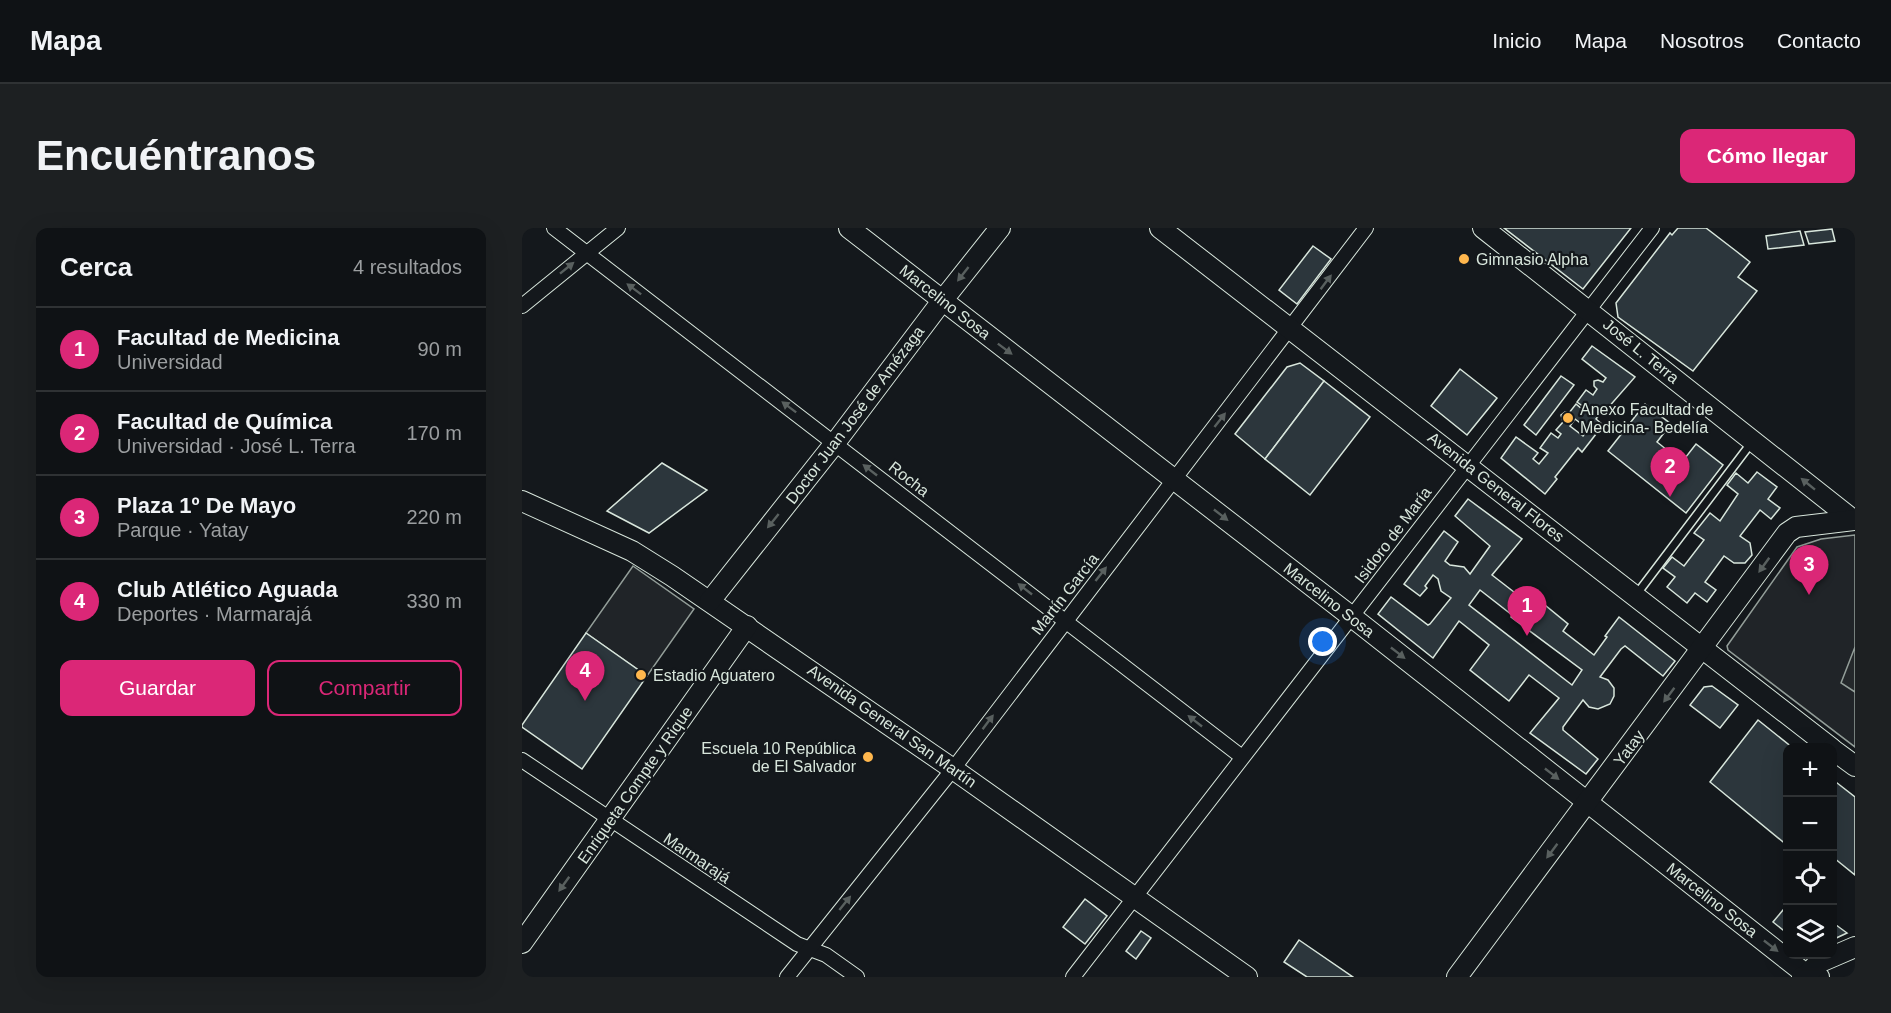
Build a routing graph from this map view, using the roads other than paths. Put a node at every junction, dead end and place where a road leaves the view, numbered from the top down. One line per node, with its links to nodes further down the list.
1 (554, 228): 9 (street, Rocha)
2 (618, 228): 9 (street)
3 (849, 228): 10 (street, Marcelino Sosa)
4 (1000, 228): 10 (street, Doctor Juan José de Amézaga, one-way to 10)
5 (1160, 228): 13 (street, Avenida General Flores)
6 (1366, 228): 13 (street, Martín García, one-way to 6)
7 (1483, 228): 12 (street, José L. Terra)
8 (1652, 228): 12 (street, Isidoro de María)
9 (587, 252): 11 (street, one-way to 9); 15 (street, Rocha, one-way to 9)
10 (942, 301): 15 (street, Doctor Juan José de Amézaga); 17 (street, Marcelino Sosa, one-way to 17)
11 (522, 306)
12 (1589, 310): 14 (street, José L. Terra); 16 (street, Isidoro de María)
13 (1290, 328): 16 (street, Avenida General Flores); 17 (street, Martín García, one-way to 13)
14 (1753, 440): 19 (street, José L. Terra, one-way to 14); 20 (lane)
15 (835, 443): 21 (street, Doctor Juan José de Amézaga, one-way to 21); 23 (street, Rocha, one-way to 15)
16 (1467, 465): 20 (street, Avenida General Flores); 22 (street, Isidoro de María)
17 (1174, 479): 22 (street, Marcelino Sosa, one-way to 22); 23 (street, Martín García, one-way to 17)
18 (522, 501): 21 (street, Avenida General San Martín)
19 (1854, 520): 25 (street, Yatay, one-way to 25)
20 (1636, 595): 25 (street, Avenida General Flores)
21 (710, 601): 24 (street, Avenida General San Martín)
22 (1352, 617): 28 (street, Isidoro de María); 32 (street, Marcelino Sosa, one-way to 32)
23 (1065, 620): 28 (street, Rocha, one-way to 23); 31 (street, Martín García, one-way to 23)
24 (747, 626): 31 (street, Avenida General San Martín); 33 (street, Enriqueta Compte y Rique)
25 (1704, 648): 26 (street, Avenida General Flores); 32 (street, Yatay, one-way to 32)
26 (1826, 743)
27 (1837, 752): 30 (street, Avenida General Flores)
28 (1242, 757): 34 (street, Isidoro de María)
29 (522, 760): 33 (street, Marmarajá)
30 (1855, 766)
31 (953, 769): 34 (street, Avenida General San Martín); 37 (street, Martín García, one-way to 31)
32 (1588, 803): 38 (street, Marcelino Sosa, one-way to 38); 43 (street, Yatay, one-way to 43)
33 (611, 820): 35 (street, Enriqueta Compte y Rique, one-way to 35); 37 (street, Marmarajá)
34 (1135, 898): 41 (street, Isidoro de María); 42 (street, Avenida General San Martín)
35 (522, 944)
36 (1855, 947): 38 (street)
37 (808, 949): 39 (street, Martín García); 40 (street, Marmarajá)
38 (1809, 976)
39 (787, 977)
40 (857, 977)
41 (1073, 977)
42 (1247, 977)
43 (1457, 977)

